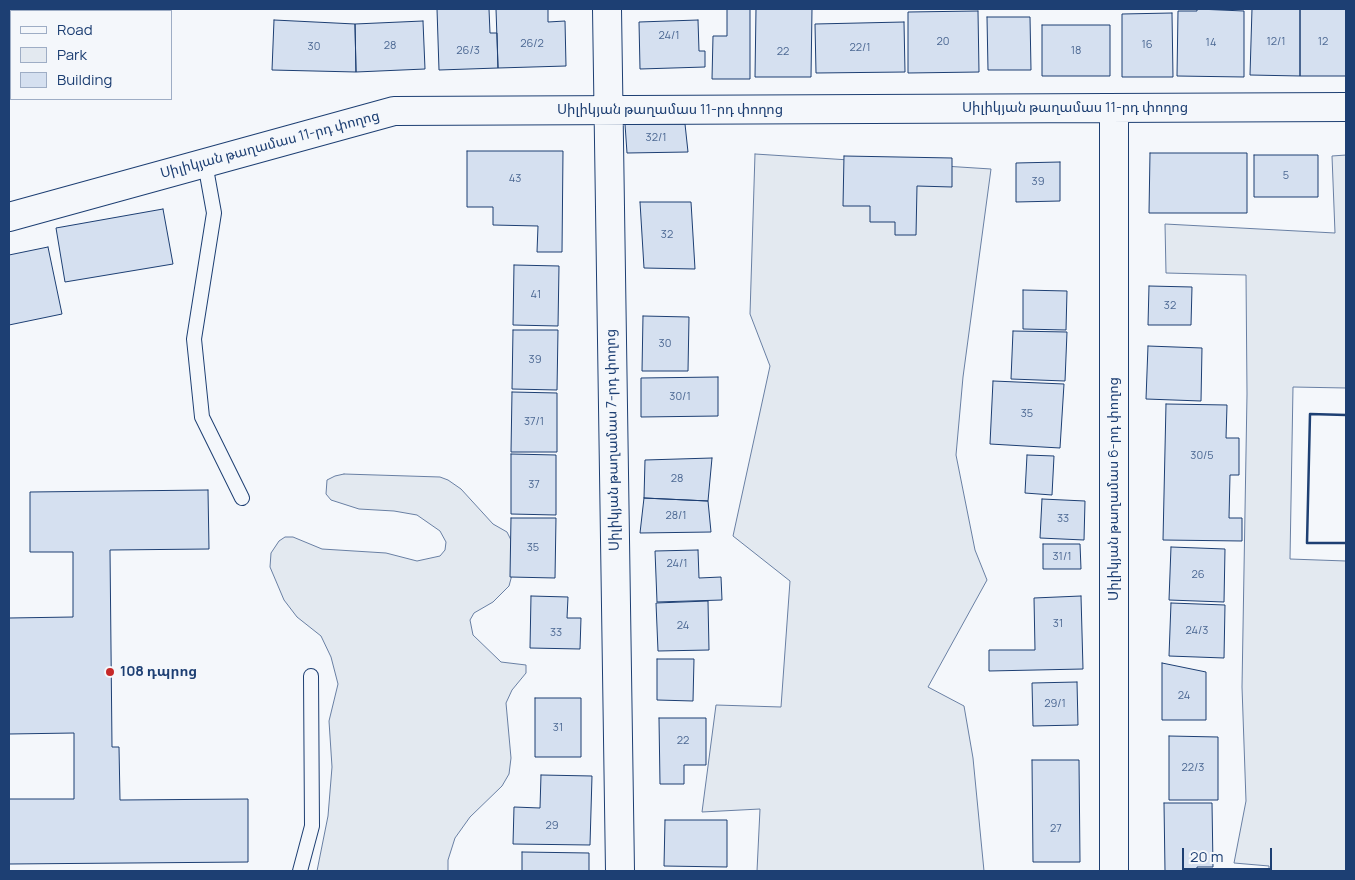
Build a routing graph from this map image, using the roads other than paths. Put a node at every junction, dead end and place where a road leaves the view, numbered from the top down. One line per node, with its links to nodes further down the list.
1 (607, 9): 4 (street, Սիլիկյան թաղամաս 7-րդ փողոց)
2 (1346, 107): 3 (street, Սիլիկյան թաղամաս 11-րդ փողոց)
3 (1114, 108): 4 (street, Սիլիկյան թաղամաս 11-րդ փողոց); 11 (street, Սիլիկյան թաղամաս 6-րդ փողոց)
4 (608, 110): 5 (street, Սիլիկյան թաղամաս 11-րդ փողոց); 10 (street, Սիլիկյան թաղամաս 7-րդ փողոց)
5 (205, 163): 6 (street, Սիլիկյան թաղամաս 11-րդ փողոց); 7 (lane)
6 (9, 216)
7 (242, 498)
8 (311, 676): 9 (lane)
9 (300, 871)
10 (620, 871)
11 (1114, 871)

